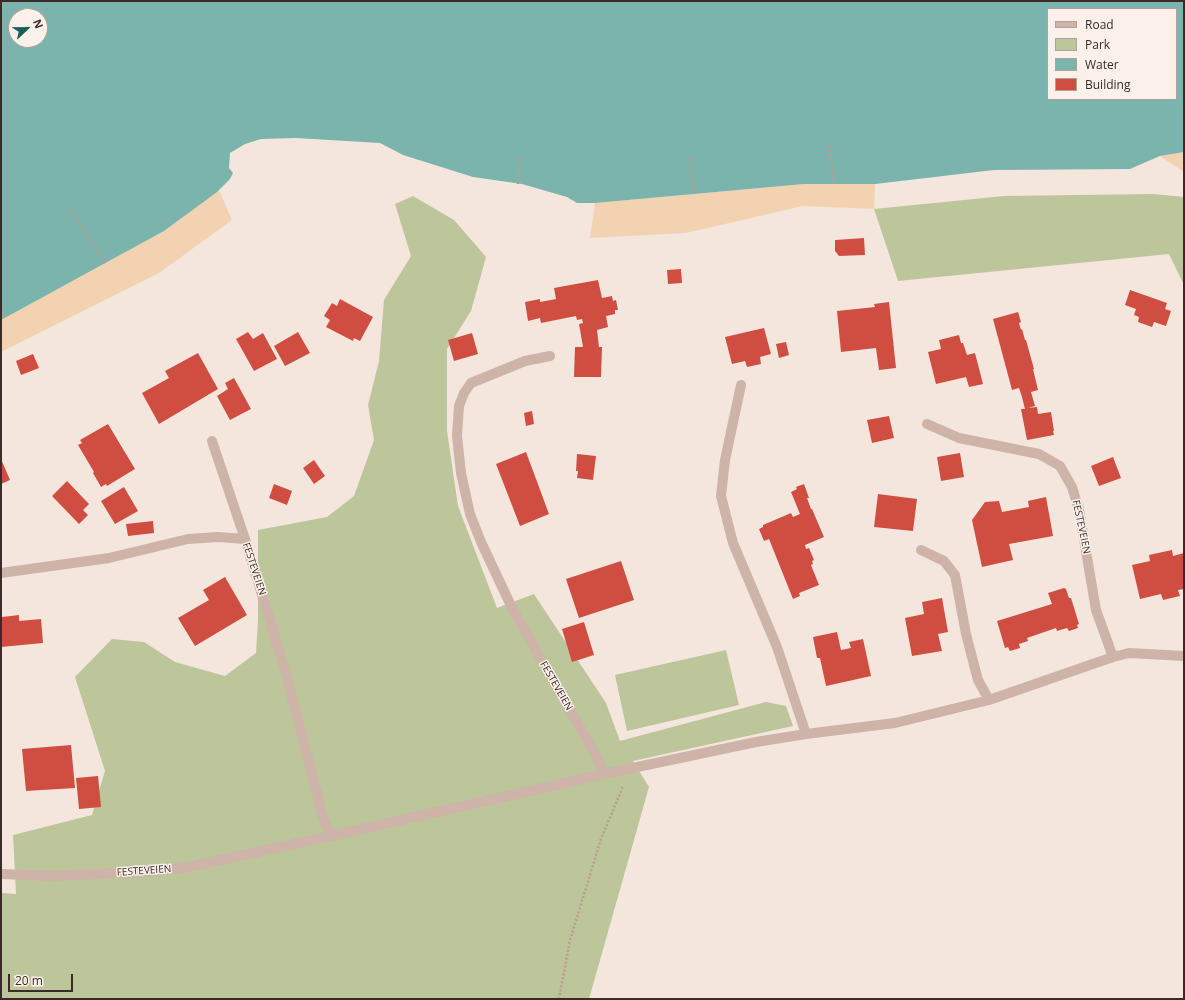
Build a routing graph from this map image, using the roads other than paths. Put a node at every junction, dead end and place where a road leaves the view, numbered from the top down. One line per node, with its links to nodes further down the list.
1 (550, 356): 12 (street, FESTEVEIEN)
2 (741, 385): 11 (street)
3 (927, 424): 9 (street, FESTEVEIEN)
4 (212, 441): 5 (street)
5 (245, 539): 7 (street, FESTEVEIEN); 13 (street, FESTEVEIEN)
6 (921, 550): 10 (street)
7 (1, 573)
8 (1184, 656): 9 (street, FESTEVEIEN)
9 (1112, 657): 10 (street, FESTEVEIEN)
10 (989, 700): 11 (street, FESTEVEIEN)
11 (806, 734): 12 (street, FESTEVEIEN)
12 (604, 774): 13 (street, FESTEVEIEN)
13 (331, 836): 14 (street, FESTEVEIEN)
14 (1, 874)

